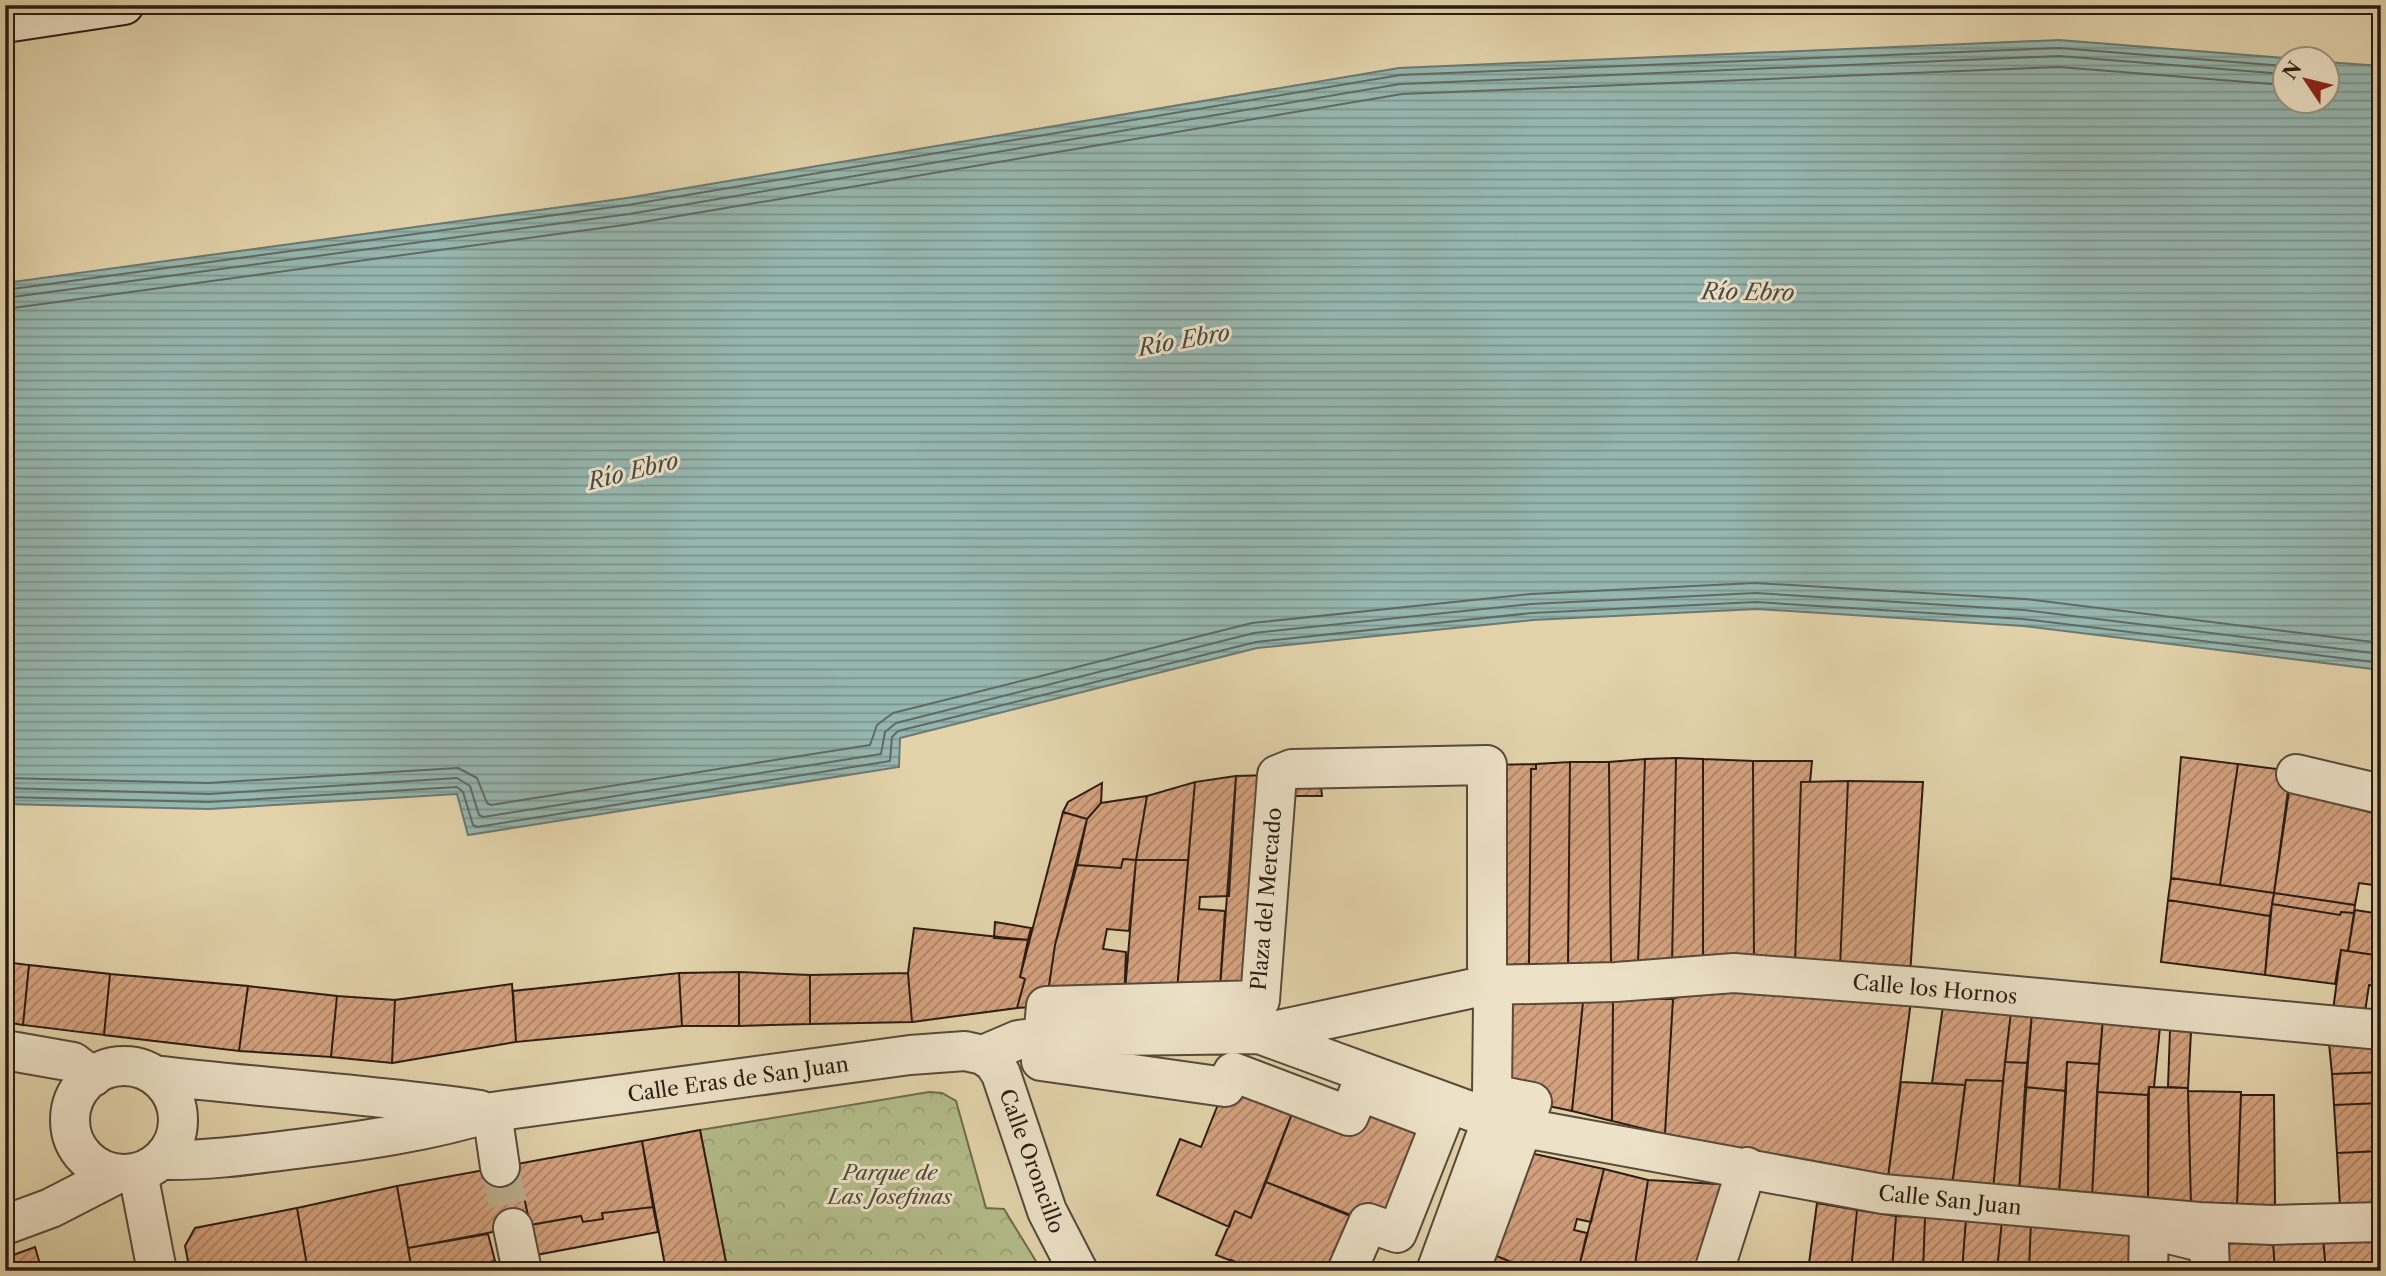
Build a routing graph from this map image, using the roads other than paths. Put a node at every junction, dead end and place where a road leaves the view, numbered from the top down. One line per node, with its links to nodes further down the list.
1 (124, 5): 2 (street)
2 (5, 23)
3 (2296, 774): 4 (street)
4 (2381, 794)
5 (1488, 985): 6 (street, Calle los Hornos); 7 (street, Calle los Hornos); 8 (street, Plaza del Mercado); 14 (street, Plaza del Mercado)
6 (2381, 1030)
7 (1259, 1034): 8 (street); 14 (street, Calle San Juan)
8 (1043, 1037): 10 (street); 24 (street)
9 (5, 1050): 12 (street)
10 (984, 1055): 13 (street, Calle Eras de San Juan); 23 (street, Calle Oroncillo)
11 (154, 1075): 12 (street); 13 (street, Calle Eras de San Juan); 17 (street)
12 (93, 1077): 17 (street)
13 (492, 1112): 15 (street); 17 (street, Calle Eras de San Juan)
14 (1508, 1123): 16 (street, Calle San Juan); 25 (street); 26 (street, Plaza del Mercado)
15 (500, 1167)
16 (1747, 1167): 18 (street, Calle San Juan); 27 (street)
17 (139, 1169): 19 (street, Calle Eras de San Juan); 21 (street)
18 (2381, 1222)
19 (5, 1225)
20 (513, 1228): 22 (street)
21 (158, 1271)
22 (522, 1271)
23 (1078, 1271)
24 (1347, 1271)
25 (1436, 1271)
26 (1470, 1271)
27 (1714, 1271)
28 (2148, 1271): 29 (street)
29 (2210, 1271)

